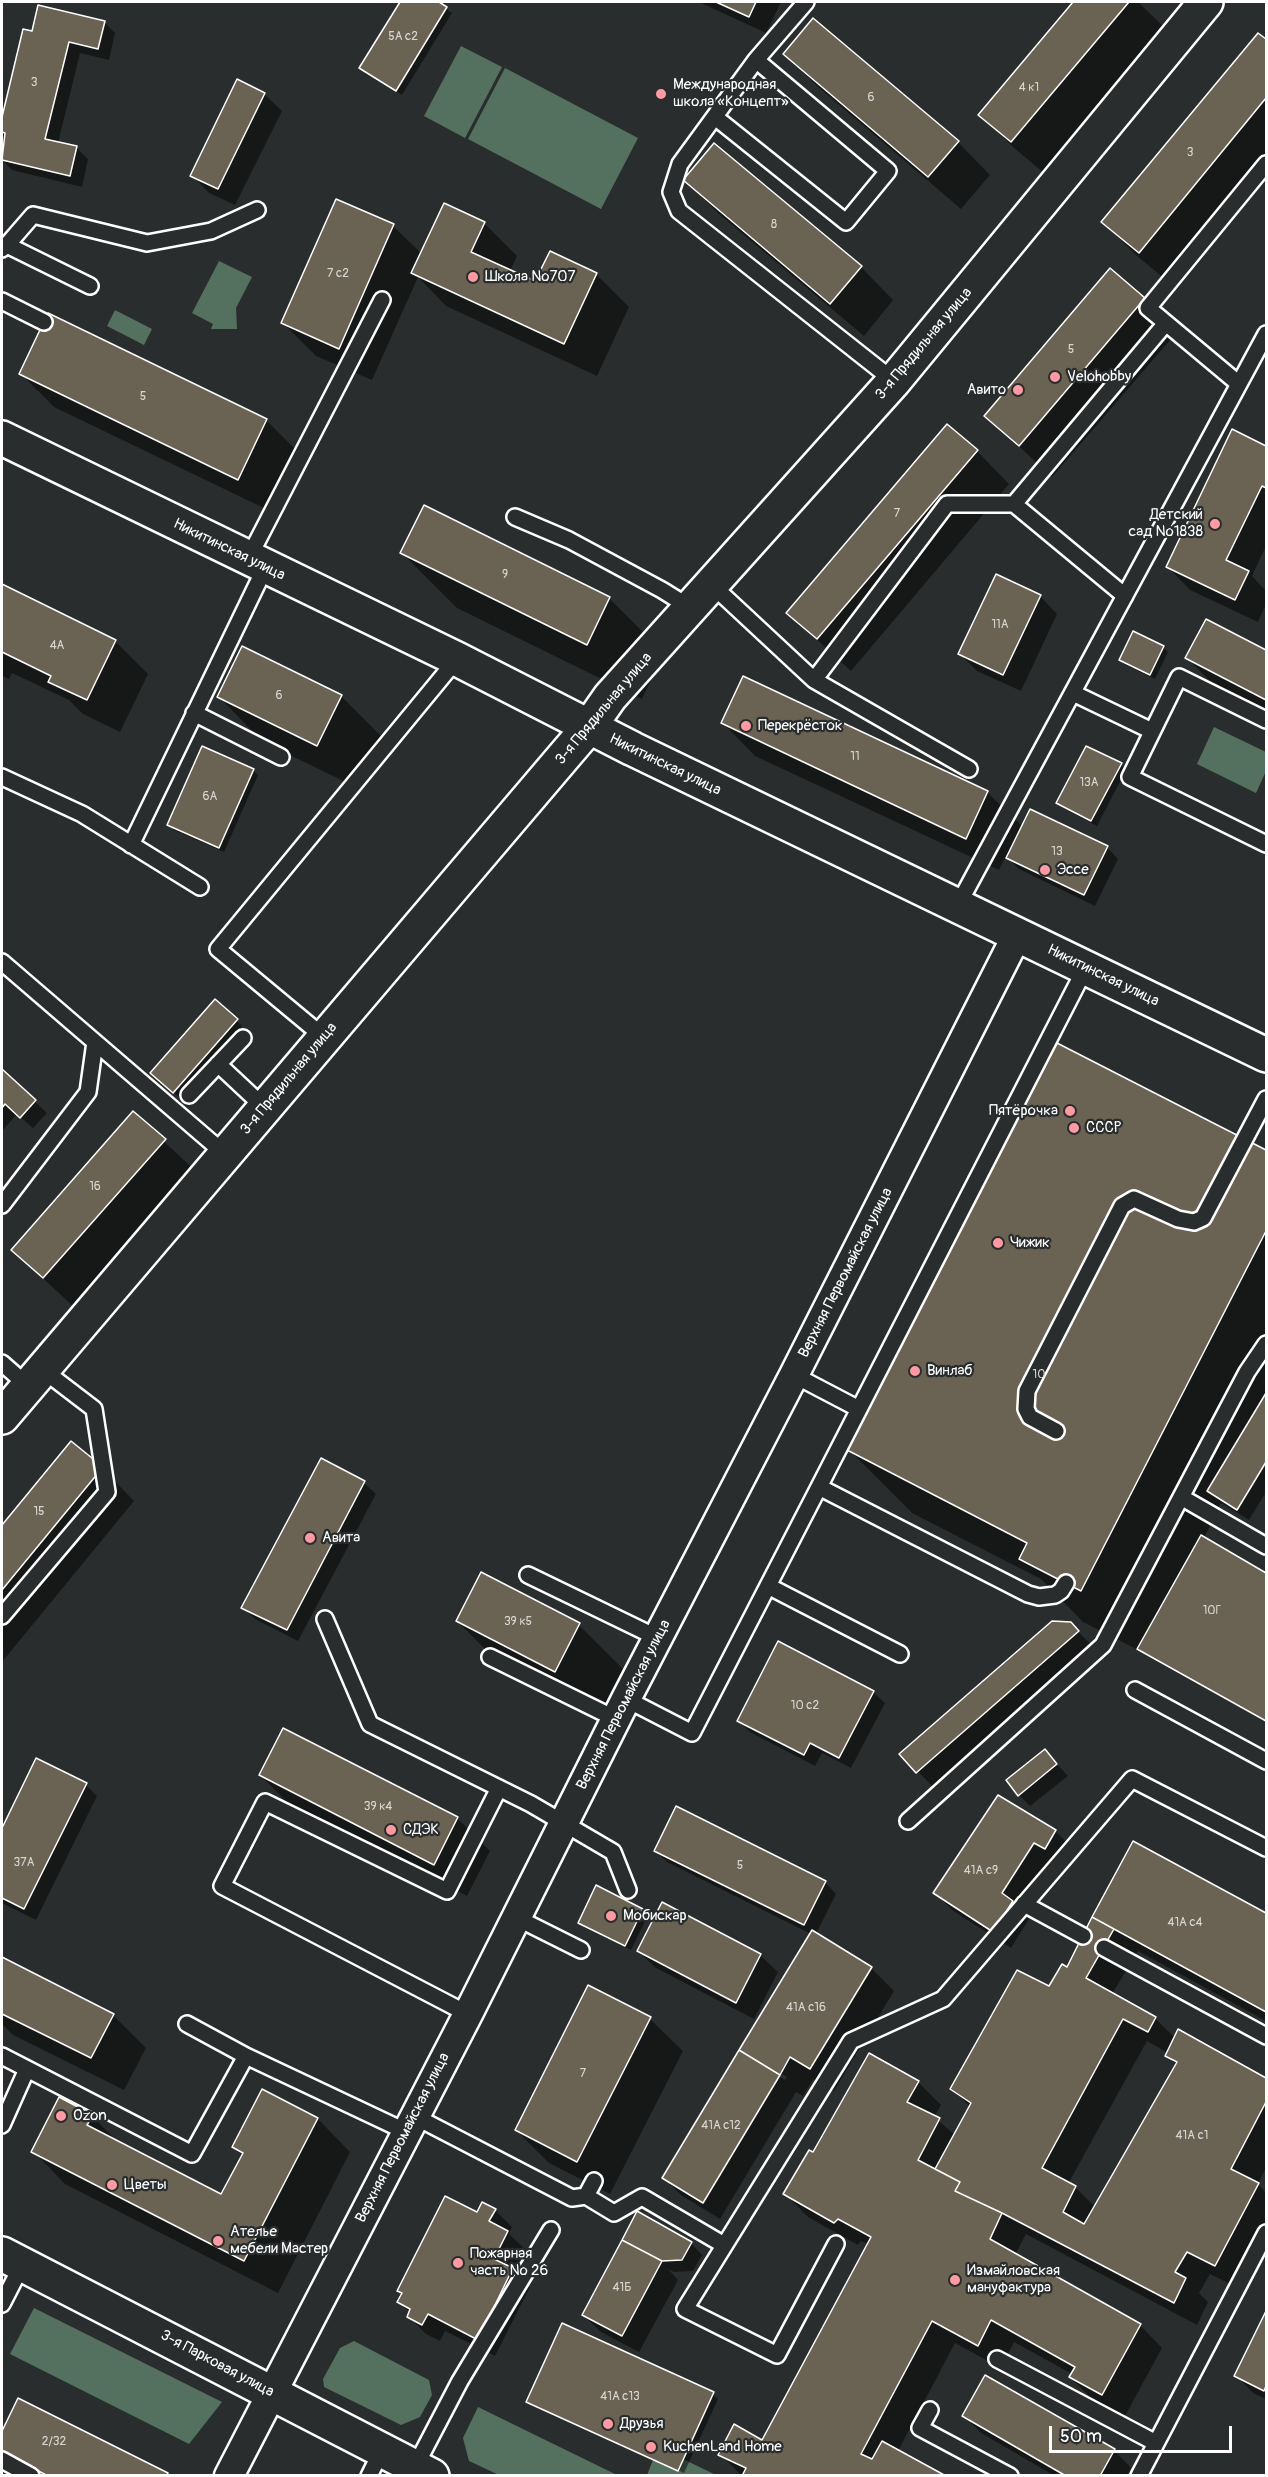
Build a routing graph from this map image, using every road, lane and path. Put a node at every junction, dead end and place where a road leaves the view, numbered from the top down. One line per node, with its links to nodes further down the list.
1 (806, 2): 3 (lane)
2 (1195, 6): 14 (street, 3-я Прядильная улица)
3 (756, 60): 4 (lane); 4 (lane)
4 (715, 117): 14 (lane)
5 (1266, 164): 12 (lane)
6 (257, 210): 7 (lane)
7 (4, 247): 8 (lane)
8 (90, 286)
9 (382, 300): 19 (lane)
10 (2, 301): 11 (lane)
11 (44, 322)
12 (1166, 323): 15 (lane); 17 (lane)
13 (1266, 334): 15 (lane)
14 (894, 381): 21 (street, 3-я Прядильная улица)
15 (1239, 384): 20 (lane)
16 (2, 438): 19 (street, Никитинская улица)
17 (1014, 504): 20 (lane); 23 (lane)
18 (515, 517): 21 (lane)
19 (257, 563): 22 (street, Никитинская улица); 25 (lane)
20 (1125, 596): 24 (lane)
21 (702, 597): 23 (lane); 27 (street, 3-я Прядильная улица)
22 (457, 659): 27 (street, Никитинская улица); 40 (lane)
23 (814, 680): 30 (lane)
24 (1073, 693): 28 (lane); 35 (lane)
25 (194, 713): 29 (lane); 33 (lane)
26 (1266, 720): 28 (lane)
27 (589, 727): 35 (street, Никитинская улица); 40 (street, 3-я Прядильная улица)
28 (1152, 731): 32 (lane)
29 (281, 757)
30 (969, 769)
31 (2, 777): 33 (lane)
32 (1266, 844)
33 (131, 845): 34 (lane)
34 (200, 887)
35 (958, 905): 36 (street, Никитинская улица)
36 (1017, 935): 38 (street, Никитинская улица); 51 (street, Верхняя Первомайская улица)
37 (2, 962): 41 (lane)
38 (1086, 968): 42 (street, Никитинская улица); 53 (lane)
39 (243, 1038): 43 (lane)
40 (325, 1038): 46 (street, 3-я Прядильная улица)
41 (95, 1042): 47 (lane); 48 (lane)
42 (1266, 1055)
43 (218, 1064): 44 (lane); 46 (lane)
44 (189, 1095)
45 (1266, 1099): 55 (lane)
46 (265, 1108): 47 (street, 3-я Прядильная улица)
47 (225, 1154): 52 (street, 3-я Прядильная улица)
48 (2, 1205)
49 (1266, 1344): 57 (lane)
50 (2, 1363): 52 (lane)
51 (794, 1374): 53 (lane); 64 (street, Верхняя Первомайская улица)
52 (36, 1378): 54 (street, 3-я Прядильная улица); 62 (lane)
53 (859, 1409): 56 (lane)
54 (2, 1417)
55 (1056, 1431)
56 (819, 1487): 60 (lane); 61 (lane)
57 (1181, 1497): 58 (lane); 71 (lane)
58 (1266, 1546)
59 (528, 1575): 64 (lane)
60 (1066, 1583)
61 (768, 1586): 65 (lane); 68 (lane)
62 (2, 1616)
63 (325, 1619): 70 (lane)
64 (658, 1638): 68 (street, Верхняя Первомайская улица)
65 (900, 1654)
66 (490, 1657): 68 (lane)
67 (1135, 1690): 69 (lane)
68 (621, 1709): 72 (street, Верхняя Первомайская улица)
69 (1266, 1761)
70 (499, 1788): 72 (lane); 80 (lane)
71 (908, 1821)
72 (564, 1822): 74 (lane); 76 (street, Верхняя Первомайская улица)
73 (1266, 1848): 75 (lane)
74 (628, 1890)
75 (1024, 1905): 77 (lane); 93 (lane)
76 (517, 1918): 79 (lane); 80 (street, Верхняя Первомайская улица)
77 (1083, 1936)
78 (1104, 1947): 82 (lane)
79 (581, 1950)
80 (468, 2014): 87 (street, Верхняя Первомайская улица)
81 (187, 2024): 84 (lane)
82 (1266, 2036)
83 (2, 2056): 85 (lane)
84 (246, 2056): 85 (lane); 87 (lane)
85 (27, 2069): 86 (lane)
86 (2, 2124)
87 (410, 2124): 89 (lane); 97 (street, Верхняя Первомайская улица)
88 (594, 2181): 89 (lane)
89 (586, 2196): 93 (lane)
90 (551, 2230): 102 (lane)
91 (1266, 2233): 99 (lane)
92 (836, 2244): 93 (lane)
93 (724, 2245)
94 (12, 2260): 95 (lane); 97 (street, 3-я Парковая улица)
95 (2, 2304)
96 (997, 2359): 99 (lane)
97 (271, 2393): 101 (street, 3-я Парковая улица); 104 (street, Верхняя Первомайская улица)
98 (930, 2410): 105 (lane)
99 (1156, 2443): 106 (lane)
100 (2, 2460): 103 (lane)
101 (375, 2463): 102 (street, 3-я Парковая улица)
102 (424, 2471)
103 (32, 2475)
104 (229, 2475)
105 (1010, 2475)
106 (1139, 2475)

